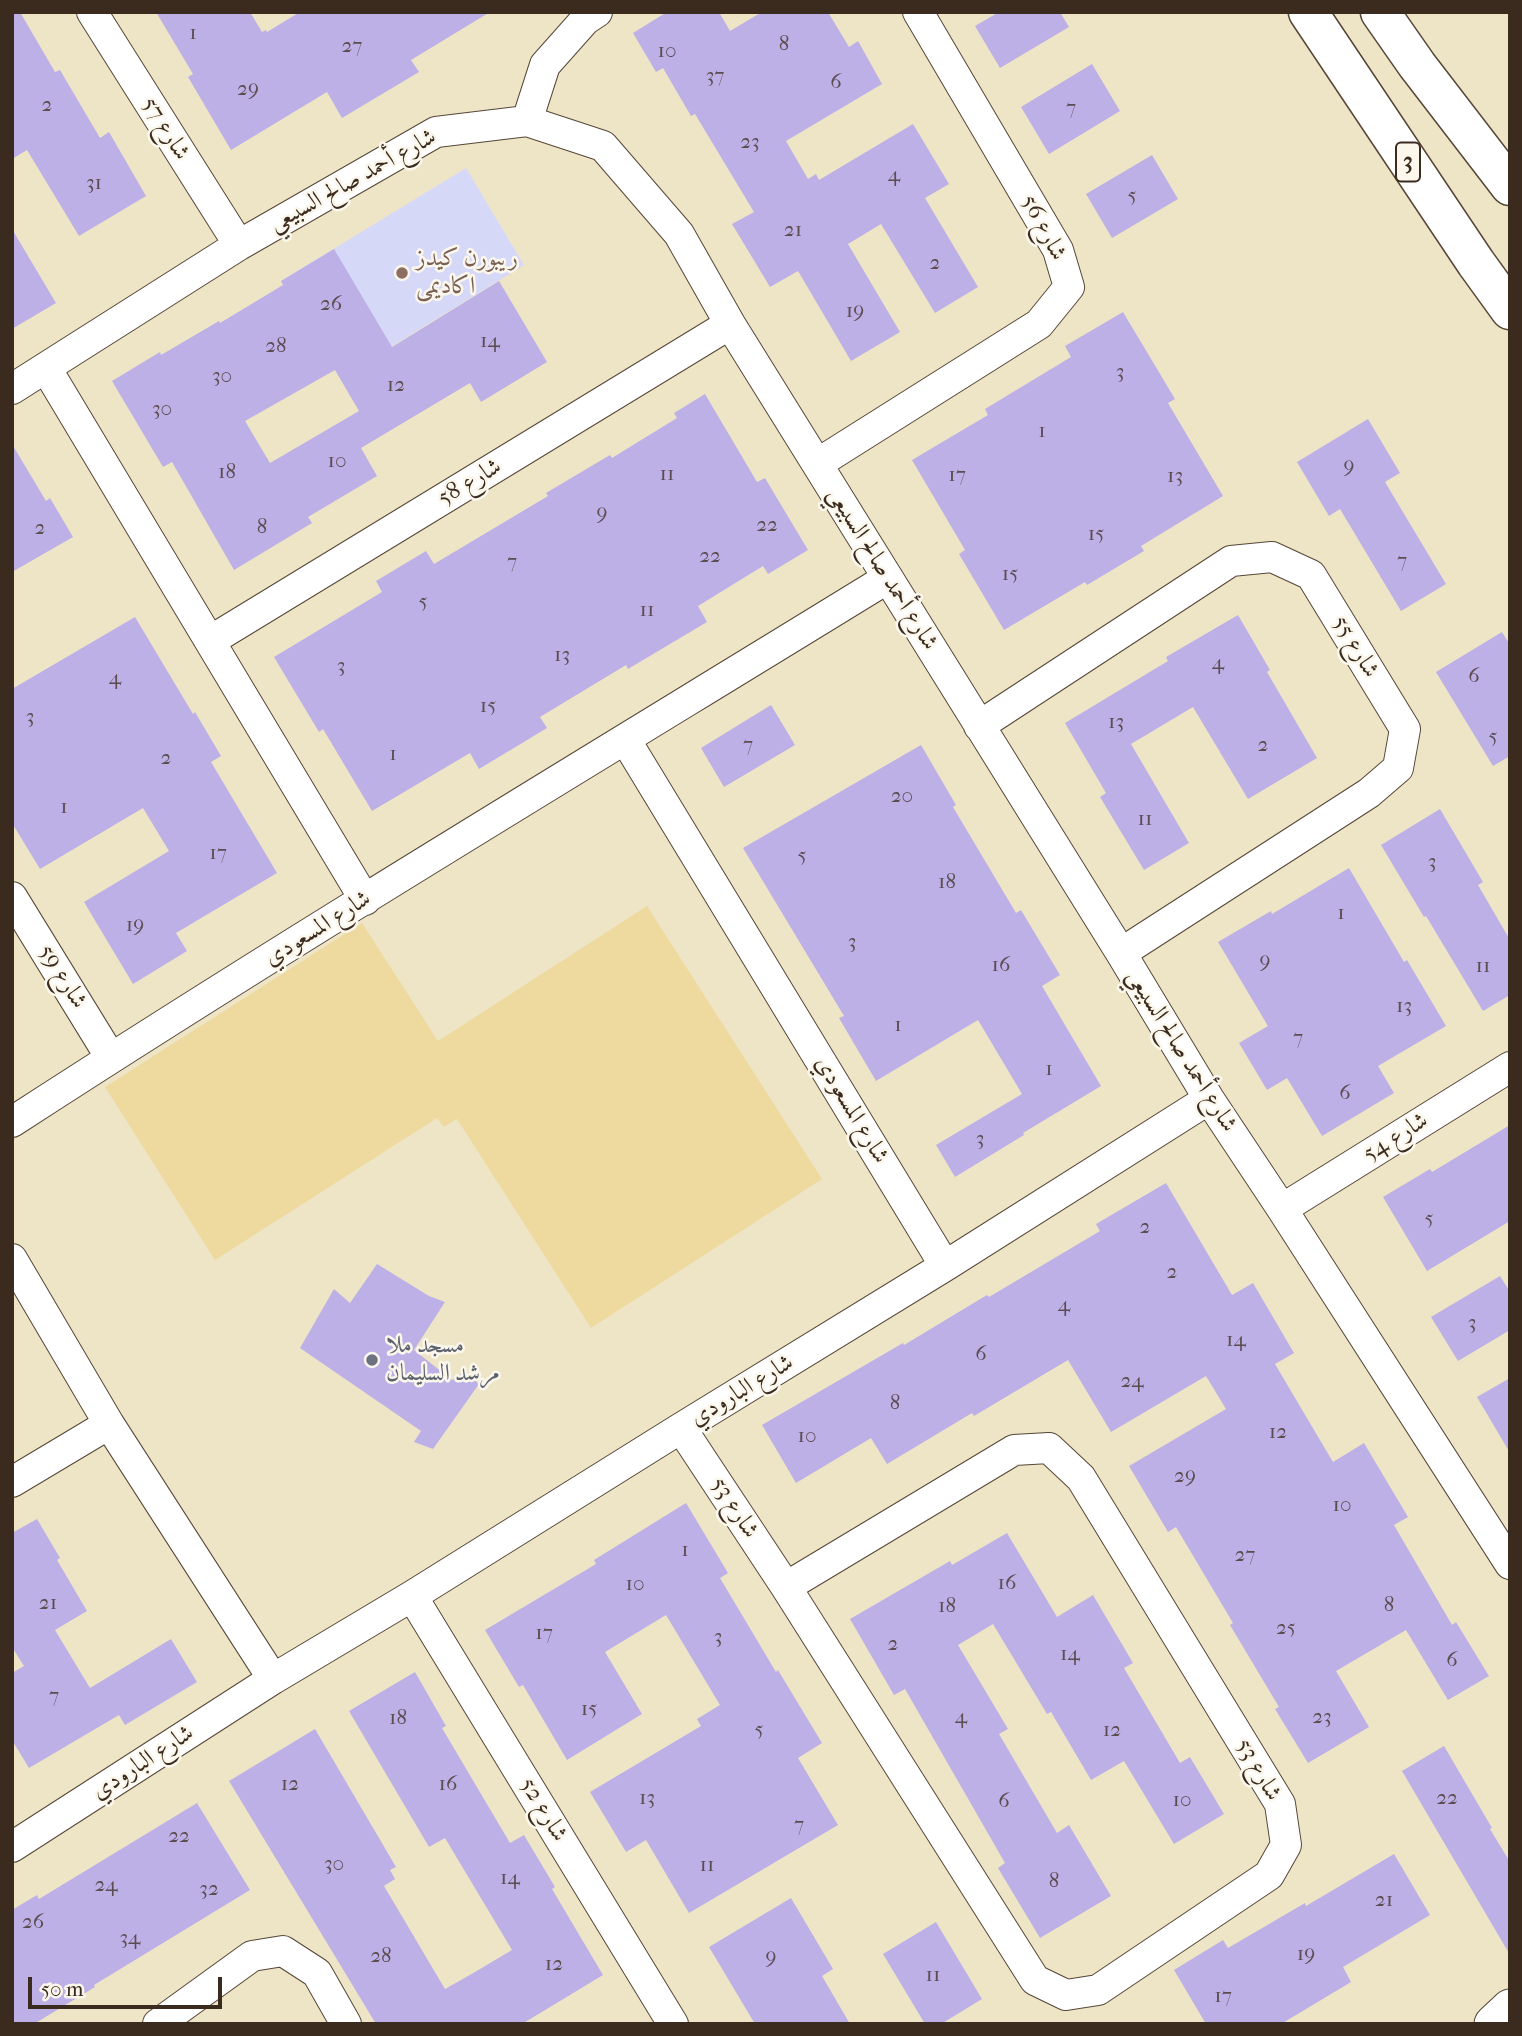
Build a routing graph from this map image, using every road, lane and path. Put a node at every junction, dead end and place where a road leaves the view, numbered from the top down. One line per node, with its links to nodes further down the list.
1 (92, 12): 10 (street, شارع 57)
2 (597, 12): 8 (street)
3 (918, 12): 15 (street, شارع 56)
4 (1308, 12): 11 (main road, 3)
5 (1380, 12): 7 (main road)
6 (1395, 12): 7 (main road)
7 (1417, 65): 9 (main road)
8 (527, 121): 10 (street, شارع أحمد صالح السبيعي); 12 (street, شارع أحمد صالح السبيعي)
9 (1510, 186)
10 (239, 245): 13 (street, شارع أحمد صالح السبيعي)
11 (1510, 310)
12 (730, 324): 15 (street, شارع أحمد صالح السبيعي); 17 (street, شارع 58)
13 (46, 368): 14 (street, شارع أحمد صالح السبيعي); 17 (street)
14 (12, 389)
15 (817, 464): 16 (street, شارع أحمد صالح السبيعي)
16 (888, 578): 18 (street, شارع أحمد صالح السبيعي); 19 (street, شارع المسعودي)
17 (210, 641): 21 (street)
18 (979, 726): 22 (street, شارع أحمد صالح السبيعي); 22 (street, شارع 55)
19 (625, 739): 21 (street, شارع المسعودي); 29 (street, شارع المسعودي)
20 (12, 897): 23 (street, شارع 59)
21 (365, 900): 23 (street, شارع المسعودي)
22 (1121, 953): 25 (street, شارع أحمد صالح السبيعي)
23 (111, 1058): 26 (street, شارع المسعودي)
24 (1510, 1067): 27 (street, شارع 54)
25 (1209, 1099): 27 (street, شارع أحمد صالح السبيعي); 29 (street, شارع البارودي)
26 (12, 1122)
27 (1282, 1209): 33 (street, شارع أحمد صالح السبيعي)
28 (12, 1259): 30 (street)
29 (945, 1266): 31 (street, شارع البارودي)
30 (109, 1424): 32 (street); 36 (street)
31 (681, 1428): 34 (street, شارع 53); 35 (street, شارع البارودي)
32 (12, 1482)
33 (1510, 1564)
34 (786, 1587): 34 (street, شارع 53)
35 (412, 1596): 36 (street, شارع البارودي); 41 (street, شارع 52)
36 (273, 1679): 37 (street, شارع البارودي)
37 (12, 1847)
38 (1510, 2008): 42 (street)
39 (158, 2024): 40 (street)
40 (346, 2024)
41 (673, 2024)
42 (1493, 2024)

